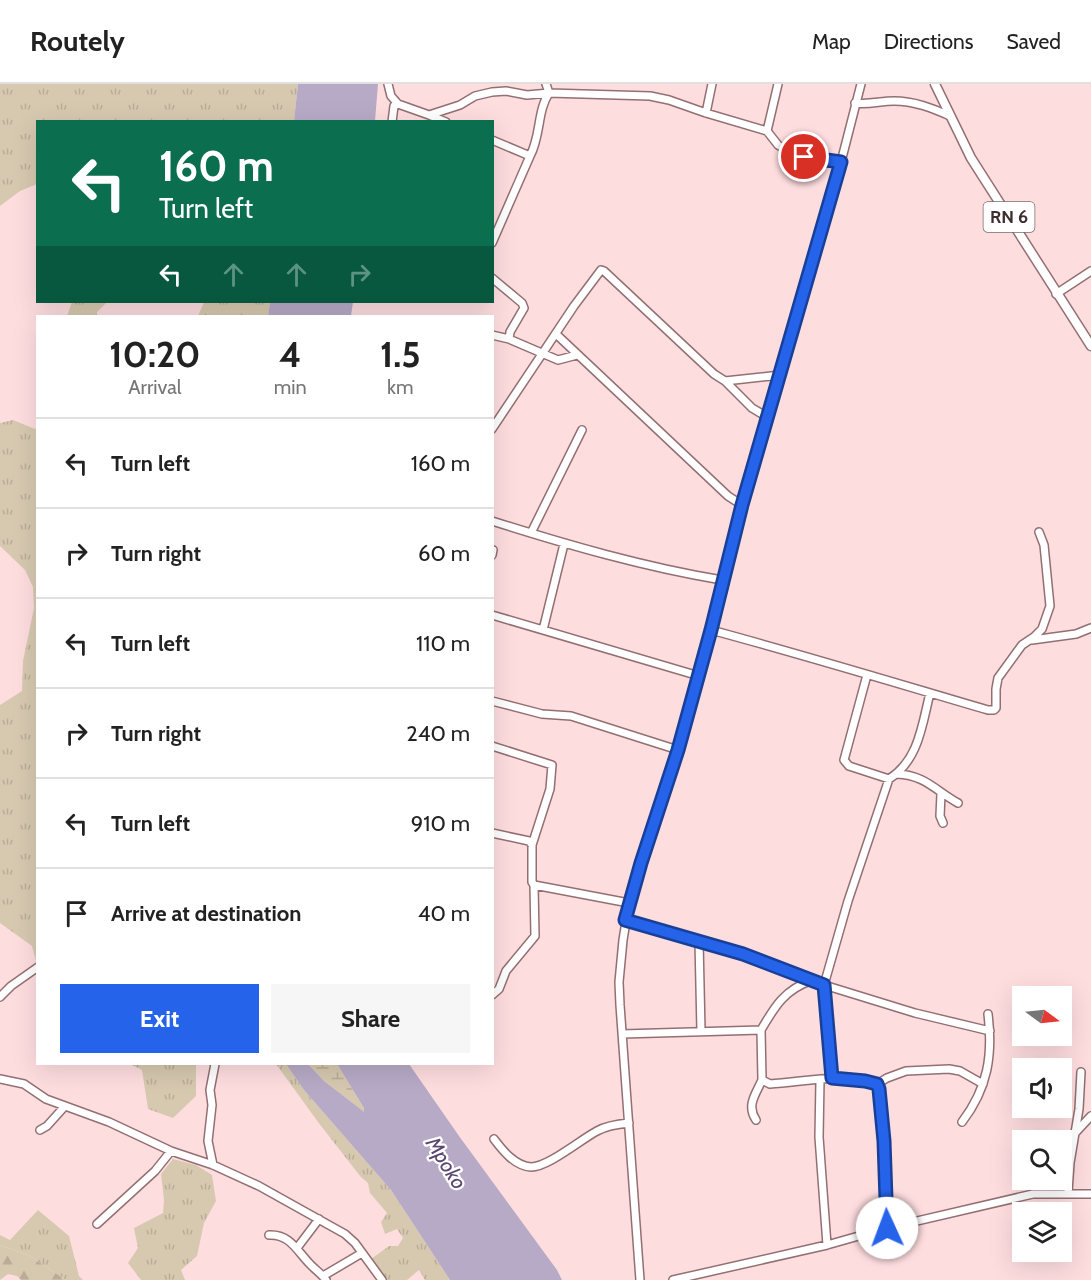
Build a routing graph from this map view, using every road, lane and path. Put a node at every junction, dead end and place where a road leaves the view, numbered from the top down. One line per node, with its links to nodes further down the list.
1 (388, 84): 9 (street)
2 (546, 84): 7 (street)
3 (712, 84): 10 (street)
4 (778, 84): 15 (street)
5 (861, 84): 8 (street)
6 (935, 84): 12 (main road, RN 6)
7 (549, 93): 10 (street); 11 (street); 17 (street)
8 (855, 103): 12 (street); 18 (street)
9 (398, 104): 11 (street); 13 (street)
10 (706, 113): 15 (street)
11 (429, 115): 14 (street)
12 (950, 116): 22 (main road, RN 6)
13 (392, 120)
14 (441, 120)
15 (767, 130): 18 (street)
16 (494, 141): 17 (street)
17 (530, 156): 19 (street)
18 (841, 162): 29 (street)
19 (494, 239)
20 (1091, 271): 22 (street)
21 (494, 280): 25 (street)
22 (1056, 294): 26 (main road, RN 6)
23 (556, 334): 27 (street); 28 (street); 30 (street)
24 (494, 335): 25 (street)
25 (509, 339): 27 (street)
26 (1091, 346)
27 (543, 355): 28 (street); 32 (street)
28 (577, 355): 34 (street)
29 (780, 375): 30 (street); 31 (street)
30 (725, 381): 31 (street)
31 (767, 417): 34 (street)
32 (494, 426)
33 (582, 430): 37 (street)
34 (742, 505): 39 (street)
35 (494, 522): 37 (street)
36 (1039, 532): 44 (street)
37 (531, 533): 38 (street)
38 (564, 544): 39 (street); 42 (street)
39 (722, 580): 43 (street)
40 (494, 616): 42 (street)
41 (1091, 627): 44 (street)
42 (543, 630): 46 (street)
43 (711, 630): 45 (street); 46 (street)
44 (1025, 642): 47 (street)
45 (867, 675): 47 (street); 52 (street)
46 (699, 676): 50 (street)
47 (930, 693): 51 (street)
48 (494, 702): 50 (street)
49 (494, 747): 57 (street)
50 (678, 750): 59 (street)
51 (897, 774): 52 (street); 53 (street)
52 (889, 779): 64 (street)
53 (941, 794): 54 (street); 55 (street)
54 (958, 803)
55 (943, 823)
56 (494, 833): 57 (street)
57 (532, 845): 58 (street)
58 (534, 885): 59 (street); 65 (street)
59 (629, 903): 60 (street)
60 (625, 920): 61 (street); 71 (street)
61 (699, 941): 63 (street); 69 (street)
62 (36, 968): 66 (street)
63 (813, 980): 64 (street); 68 (street)
64 (824, 985): 70 (street); 74 (street)
65 (494, 993)
66 (0, 997)
67 (988, 1014): 70 (street)
68 (760, 1030): 69 (street); 76 (street)
69 (701, 1031): 71 (street)
70 (990, 1031): 79 (street)
71 (622, 1034): 84 (street)
72 (215, 1065): 89 (street)
73 (1081, 1072): 86 (street)
74 (832, 1078): 77 (street); 78 (street)
75 (0, 1079): 80 (street)
76 (762, 1080): 77 (street); 82 (street)
77 (820, 1080): 96 (street)
78 (877, 1084): 79 (street); 94 (street)
79 (983, 1084): 83 (street)
80 (65, 1106): 85 (street); 88 (street)
81 (1091, 1116): 86 (street)
82 (756, 1120)
83 (962, 1122)
84 (628, 1123): 87 (street); 101 (street)
85 (40, 1130)
86 (1076, 1132): 90 (street)
87 (494, 1139)
88 (171, 1151): 89 (street); 93 (street)
89 (213, 1166): 92 (street)
90 (1068, 1192): 91 (street); 94 (street)
91 (1091, 1194)
92 (319, 1219): 97 (street); 98 (street)
93 (97, 1224)
94 (887, 1228): 96 (street)
95 (269, 1235): 97 (street)
96 (827, 1245): 102 (street)
97 (297, 1248): 99 (street)
98 (362, 1253): 99 (street); 100 (street)
99 (324, 1278)
100 (382, 1280)
101 (640, 1280)
102 (673, 1280)

